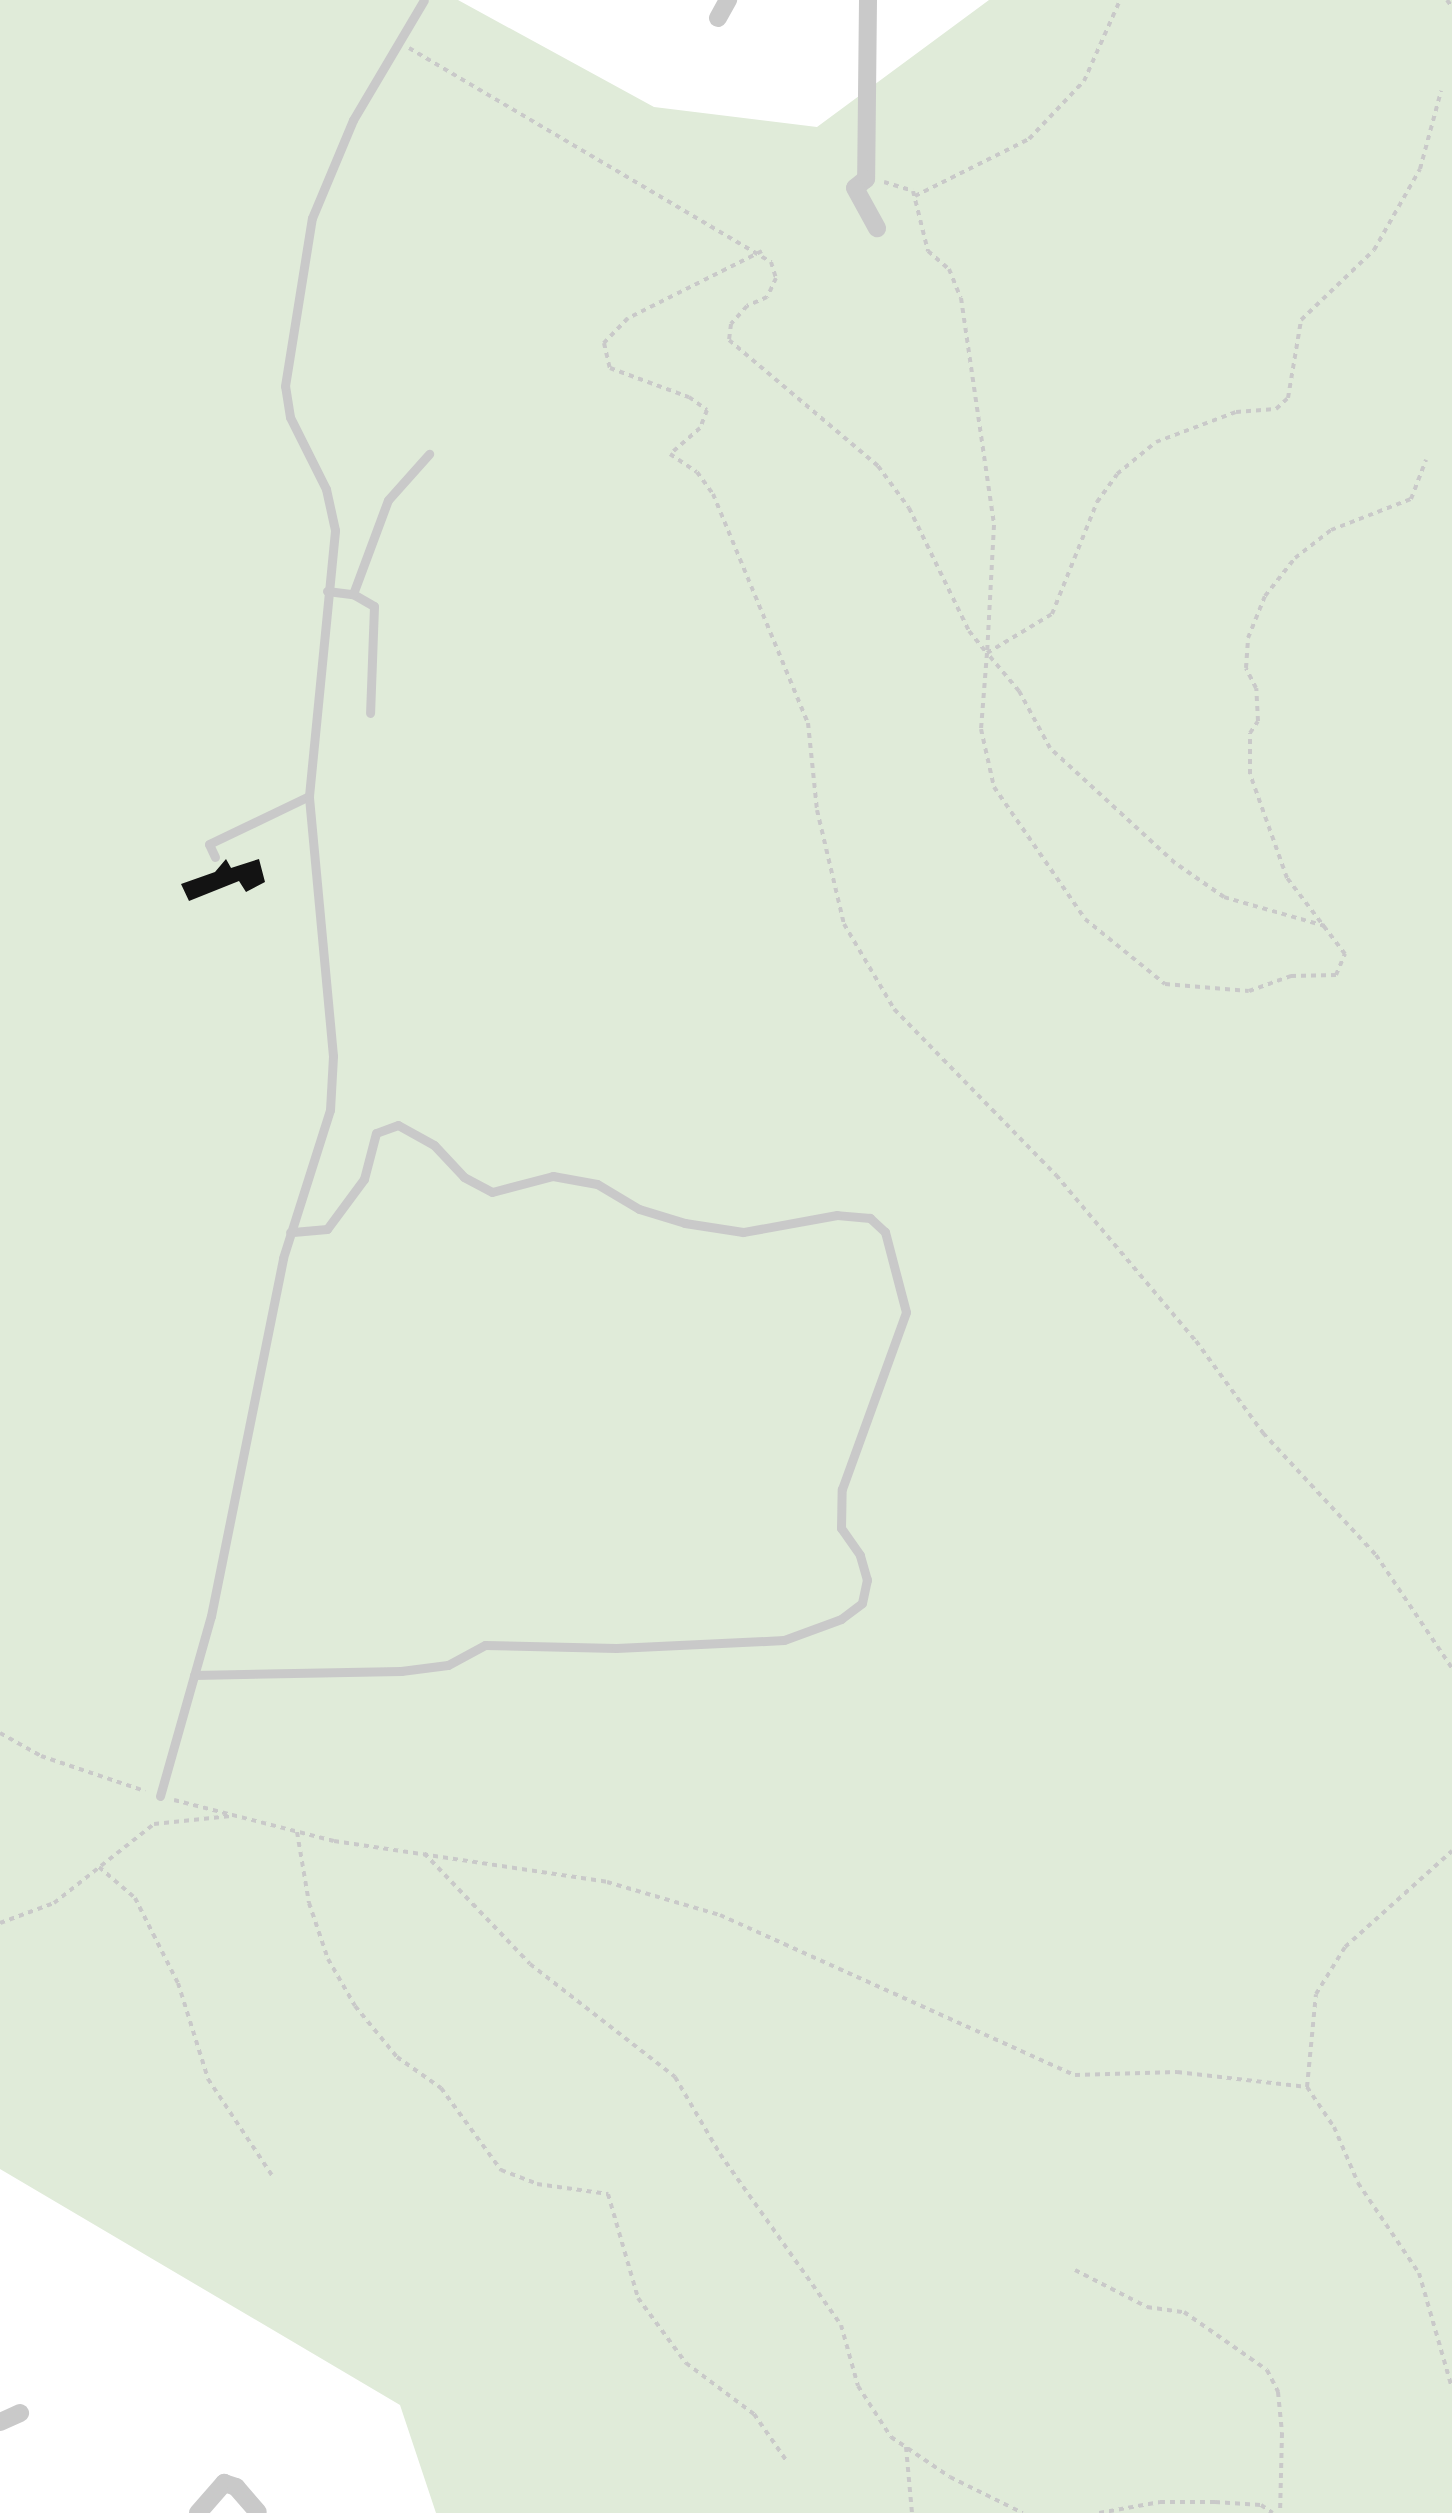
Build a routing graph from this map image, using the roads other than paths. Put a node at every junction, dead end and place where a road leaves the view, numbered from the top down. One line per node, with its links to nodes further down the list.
1 (424, 0): 7 (lane)
2 (728, 0): 4 (street)
3 (868, 0): 5 (street)
4 (718, 18)
5 (877, 228)
6 (429, 454): 8 (lane)
7 (327, 591): 8 (lane); 10 (lane)
8 (353, 594): 9 (lane)
9 (370, 712)
10 (309, 796): 11 (lane); 12 (lane)
11 (215, 857)
12 (290, 1232): 13 (lane); 13 (lane)
13 (194, 1675): 14 (lane)
14 (160, 1796)
15 (20, 2413): 16 (street)
16 (0, 2422)
17 (258, 2512): 18 (street)
18 (198, 2513)

